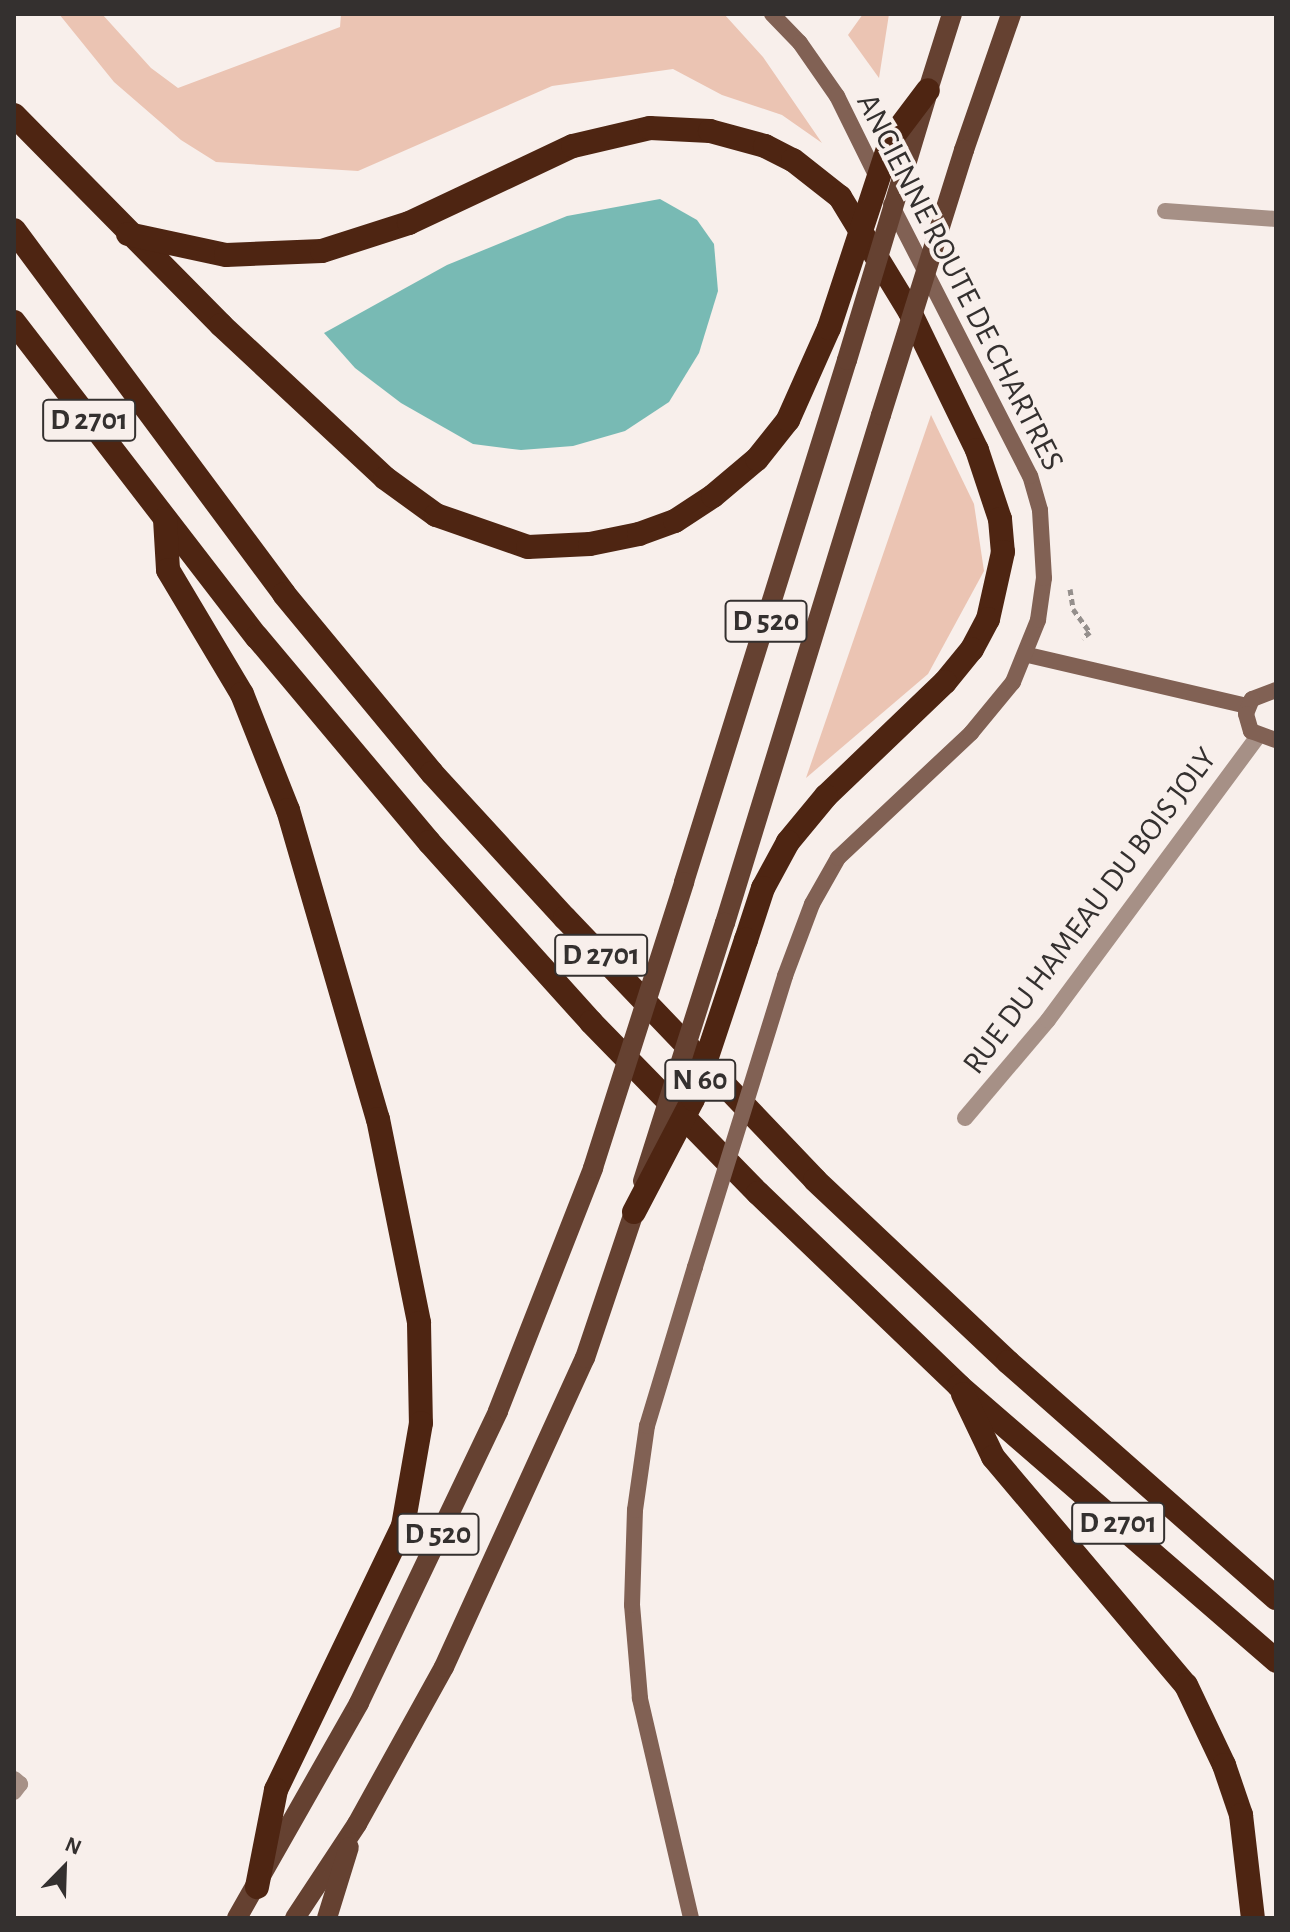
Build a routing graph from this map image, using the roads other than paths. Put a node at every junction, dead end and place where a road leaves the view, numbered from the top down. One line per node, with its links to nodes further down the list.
1 (772, 14): 12 (main road, ANCIENNE ROUTE DE CHARTRES)
2 (952, 14): 4 (main road, D 520)
3 (1011, 14): 18 (main road, D 520, bridge)
4 (928, 90): 9 (highway, bridge); 25 (main road, D 520, bridge)
5 (14, 115): 9 (highway)
6 (1165, 211): 7 (street)
7 (1276, 219)
8 (14, 230): 20 (highway, D 2701)
9 (128, 234): 18 (highway, N 60, bridge)
10 (14, 322): 11 (highway, D 2701)
11 (165, 519): 19 (highway, D 2701); 25 (highway)
12 (1028, 655): 14 (main road); 29 (main road, ANCIENNE ROUTE DE CHARTRES, bridge)
13 (1276, 690): 14 (main road)
14 (1247, 706): 15 (main road)
15 (1258, 736): 16 (main road); 17 (street, RUE DU HAMEAU DU BOIS JOLY)
16 (1276, 740)
17 (965, 1118)
18 (634, 1212): 24 (main road, D 520)
19 (959, 1386): 21 (highway, D 2701); 30 (highway)
20 (1276, 1598)
21 (1276, 1661)
22 (14, 1779): 23 (street)
23 (14, 1792)
24 (357, 1824): 27 (main road, D 520); 28 (main road)
25 (257, 1887): 26 (main road, D 520)
26 (237, 1918)
27 (295, 1918)
28 (327, 1918)
29 (691, 1918)
30 (1253, 1918)

